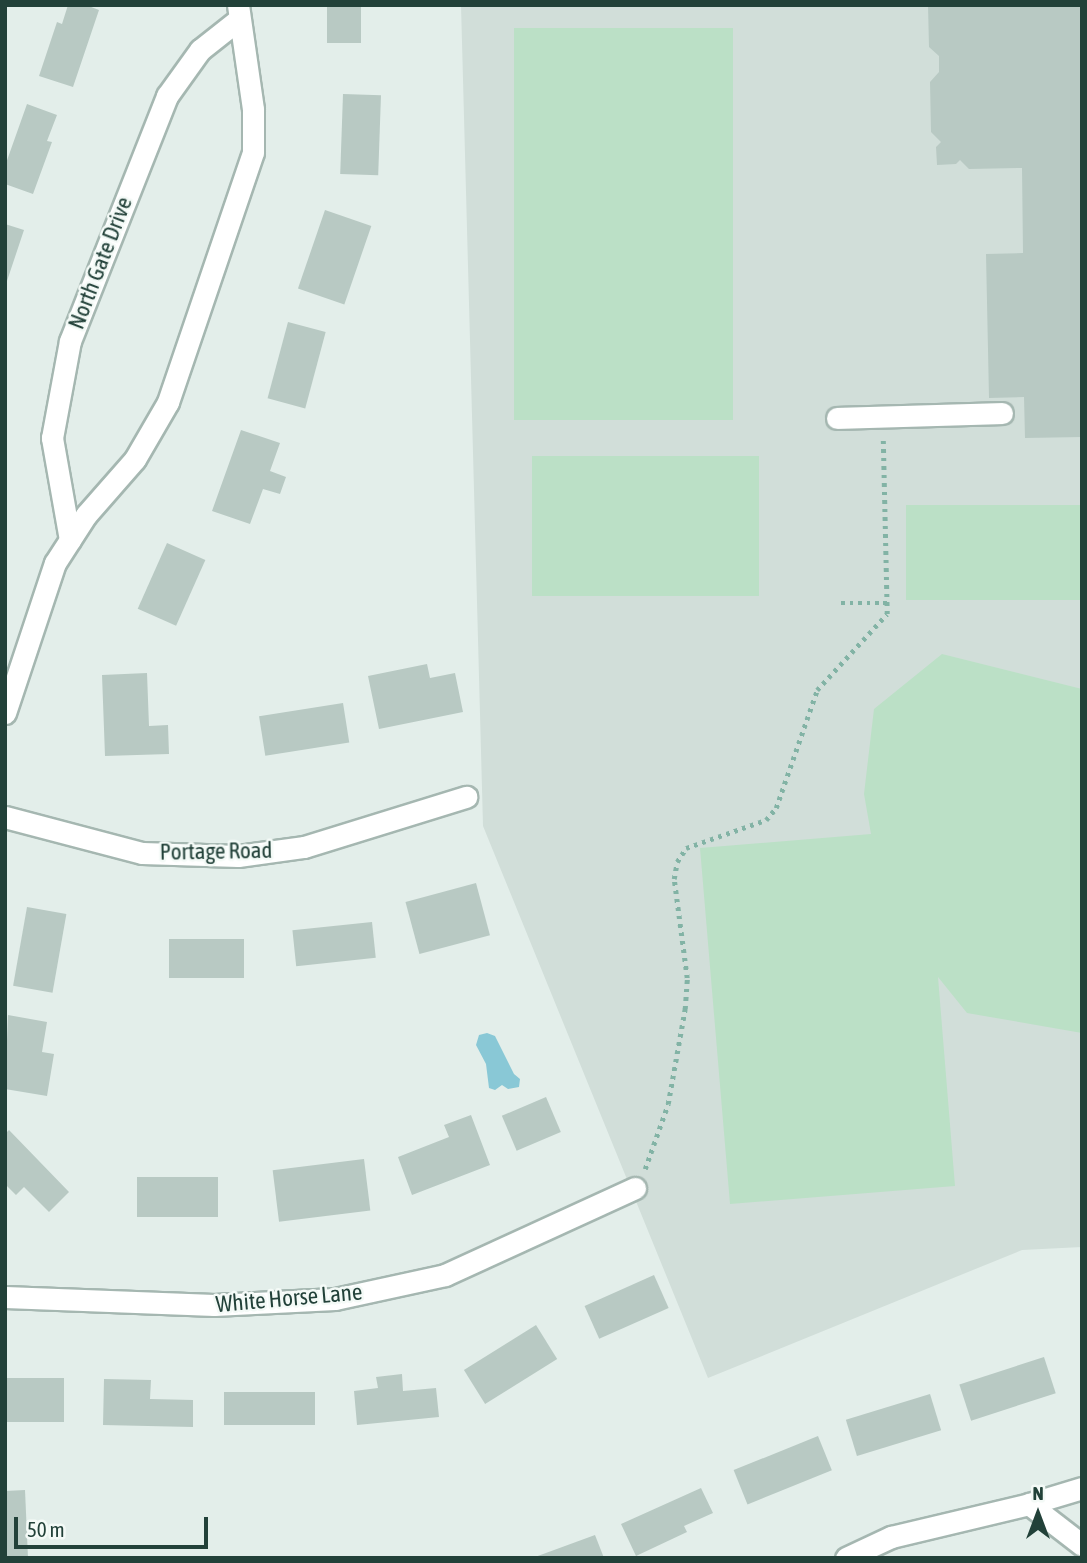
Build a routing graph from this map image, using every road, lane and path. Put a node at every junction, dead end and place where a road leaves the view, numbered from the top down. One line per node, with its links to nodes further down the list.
1 (238, 13): 5 (street, North Gate Drive); 5 (street, North Gate Drive)
2 (1002, 413): 3 (street)
3 (882, 416): 4 (street); 7 (path)
4 (837, 418)
5 (70, 540): 8 (street, North Gate Drive)
6 (841, 603): 7 (path)
7 (887, 603): 11 (path)
8 (5, 713)
9 (466, 797): 10 (street, Portage Road)
10 (5, 817)
11 (635, 1188): 12 (street, White Horse Lane)
12 (5, 1297)
13 (1082, 1488): 14 (street)
14 (1028, 1504): 15 (street); 16 (street)
15 (1082, 1545)
16 (846, 1558)

